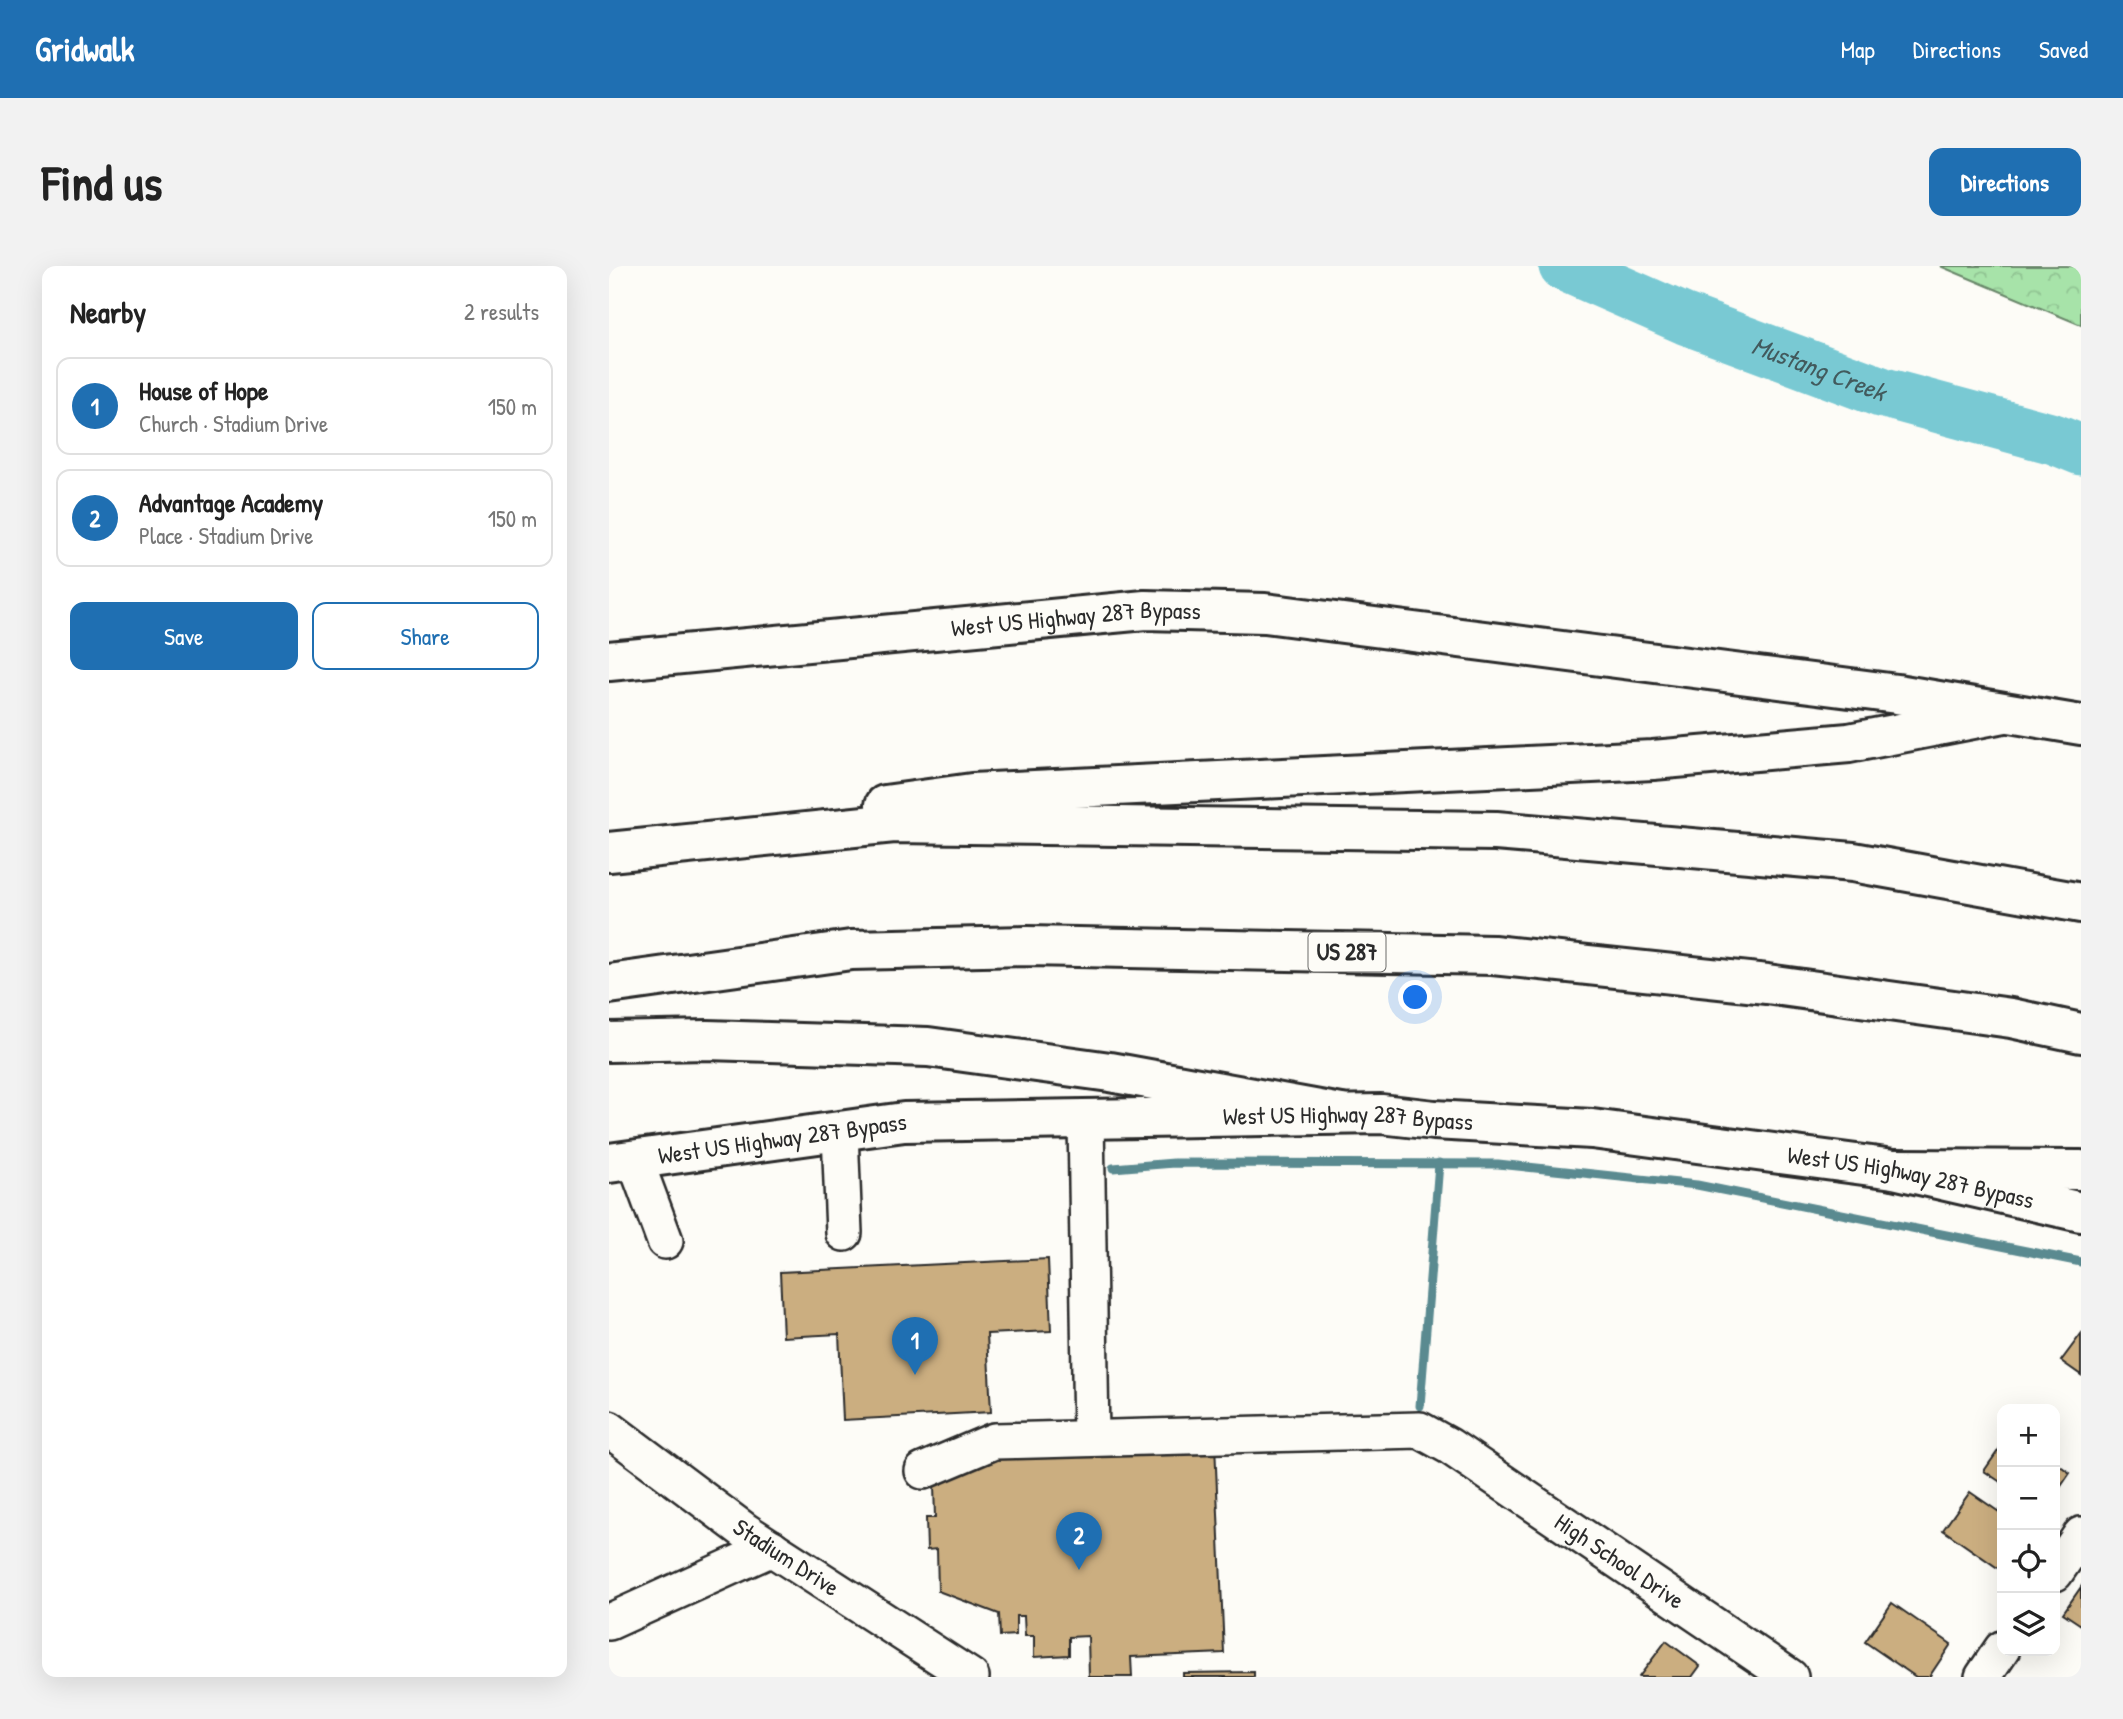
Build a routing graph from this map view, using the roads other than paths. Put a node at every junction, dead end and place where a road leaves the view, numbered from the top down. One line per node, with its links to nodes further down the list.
1 (609, 661): 2 (main road, West US Highway 287 Bypass)
2 (2004, 713): 3 (main road, West US Highway 287 Bypass); 4 (main road)
3 (2081, 725)
4 (824, 831): 5 (main road); 6 (main road)
5 (609, 852)
6 (2081, 903)
7 (609, 984): 8 (main road, US 287)
8 (2081, 1033)
9 (609, 1041): 10 (main road)
10 (1341, 1114): 11 (main road, West US Highway 287 Bypass); 14 (main road, West US Highway 287 Bypass)
11 (1086, 1119): 12 (main road, West US Highway 287 Bypass); 20 (street)
12 (840, 1132): 13 (main road, West US Highway 287 Bypass); 17 (street)
13 (622, 1161): 18 (street)
14 (1894, 1169): 15 (main road); 16 (main road, West US Highway 287 Bypass)
15 (2081, 1170)
16 (2081, 1212)
17 (844, 1233)
18 (665, 1241)
19 (609, 1429): 23 (street, Stadium Drive)
20 (1091, 1438): 21 (street, High School Drive); 27 (street, High School Drive)
21 (923, 1471)
22 (2081, 1535): 24 (street)
23 (772, 1548): 25 (street); 28 (street, Stadium Drive)
24 (2060, 1566)
25 (609, 1622)
26 (1997, 1656): 29 (street)
27 (1780, 1674)
28 (971, 1677)
29 (1983, 1677)

